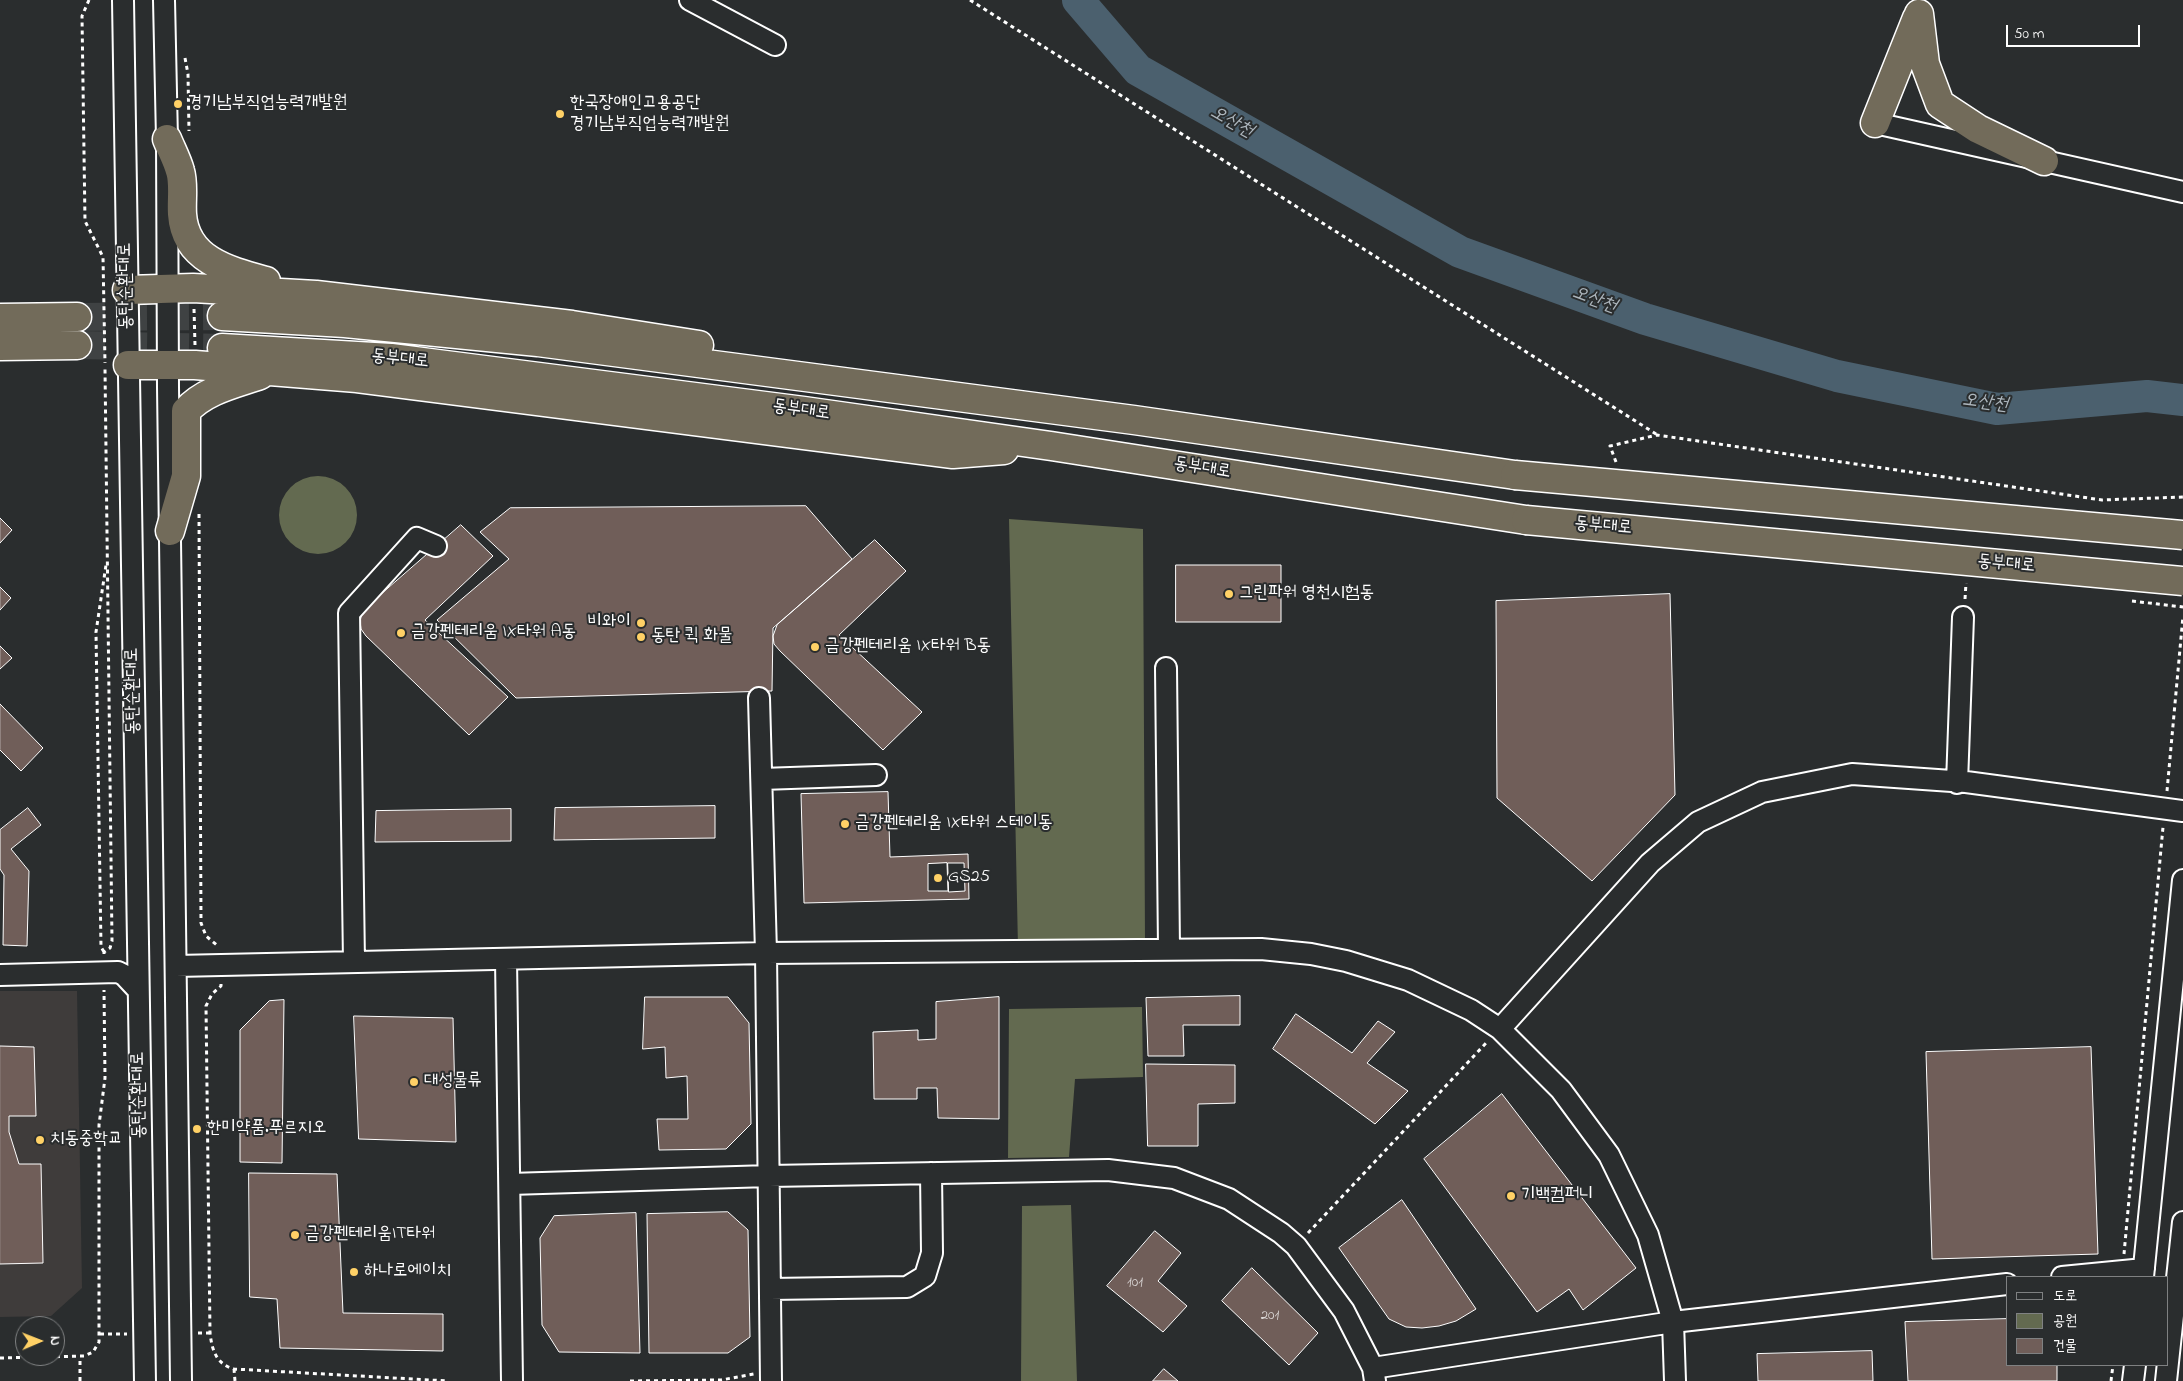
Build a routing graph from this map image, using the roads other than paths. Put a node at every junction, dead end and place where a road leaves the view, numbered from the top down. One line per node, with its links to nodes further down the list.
1 (123, 0): 11 (street, 동탄순환대로)
2 (164, 0): 7 (street)
3 (690, 0): 5 (street)
4 (1924, 7): 6 (highway); 8 (highway)
5 (775, 45)
6 (1875, 123): 8 (street)
7 (178, 136): 10 (street); 12 (highway)
8 (2044, 161): 9 (street)
9 (2183, 192)
10 (181, 289): 11 (highway); 12 (highway); 20 (street)
11 (127, 290): 19 (street, 동탄순환대로)
12 (316, 295): 22 (highway)
13 (77, 316): 15 (highway)
14 (222, 316): 22 (highway, 동부대로)
15 (0, 318)
16 (77, 345): 17 (highway)
17 (0, 346)
18 (222, 348): 23 (highway, 동부대로)
19 (128, 365): 20 (highway); 37 (street, 동탄순환대로)
20 (168, 365): 21 (highway); 24 (street)
21 (269, 372): 23 (highway); 24 (highway)
22 (1134, 420): 25 (highway, 동부대로, bridge)
23 (1051, 446): 27 (highway, 동부대로, bridge)
24 (170, 531): 41 (street)
25 (2183, 535)
26 (436, 546): 40 (street)
27 (2183, 582)
28 (1963, 617): 33 (street)
29 (1166, 668): 36 (street)
30 (758, 698): 32 (street)
31 (876, 775): 32 (street)
32 (762, 779): 38 (street)
33 (1957, 783): 34 (street); 45 (street)
34 (2174, 810)
35 (2183, 880): 50 (street)
36 (1169, 949): 38 (street); 45 (street)
37 (138, 953): 42 (street); 44 (street, 동탄순환대로)
38 (766, 953): 39 (street); 47 (street)
39 (506, 959): 40 (street); 48 (street)
40 (354, 962): 41 (street)
41 (176, 966): 61 (street)
42 (111, 972): 43 (street); 44 (street)
43 (0, 975)
44 (138, 990): 60 (street, 동탄순환대로)
45 (1500, 1029): 54 (street)
46 (931, 1173): 47 (street); 53 (street); 58 (street)
47 (769, 1176): 48 (street); 53 (street)
48 (510, 1184): 62 (street)
49 (2183, 1222): 55 (street)
50 (2144, 1273): 51 (street)
51 (2071, 1276)
52 (2006, 1284): 54 (street)
53 (770, 1289): 59 (street)
54 (1673, 1322): 58 (street); 63 (street)
55 (2168, 1362)
56 (2135, 1366): 64 (street)
57 (2168, 1366): 65 (street)
58 (1374, 1374)
59 (771, 1376)
60 (145, 1381)
61 (181, 1381)
62 (512, 1381)
63 (1675, 1381)
64 (2133, 1381)
65 (2166, 1381)

